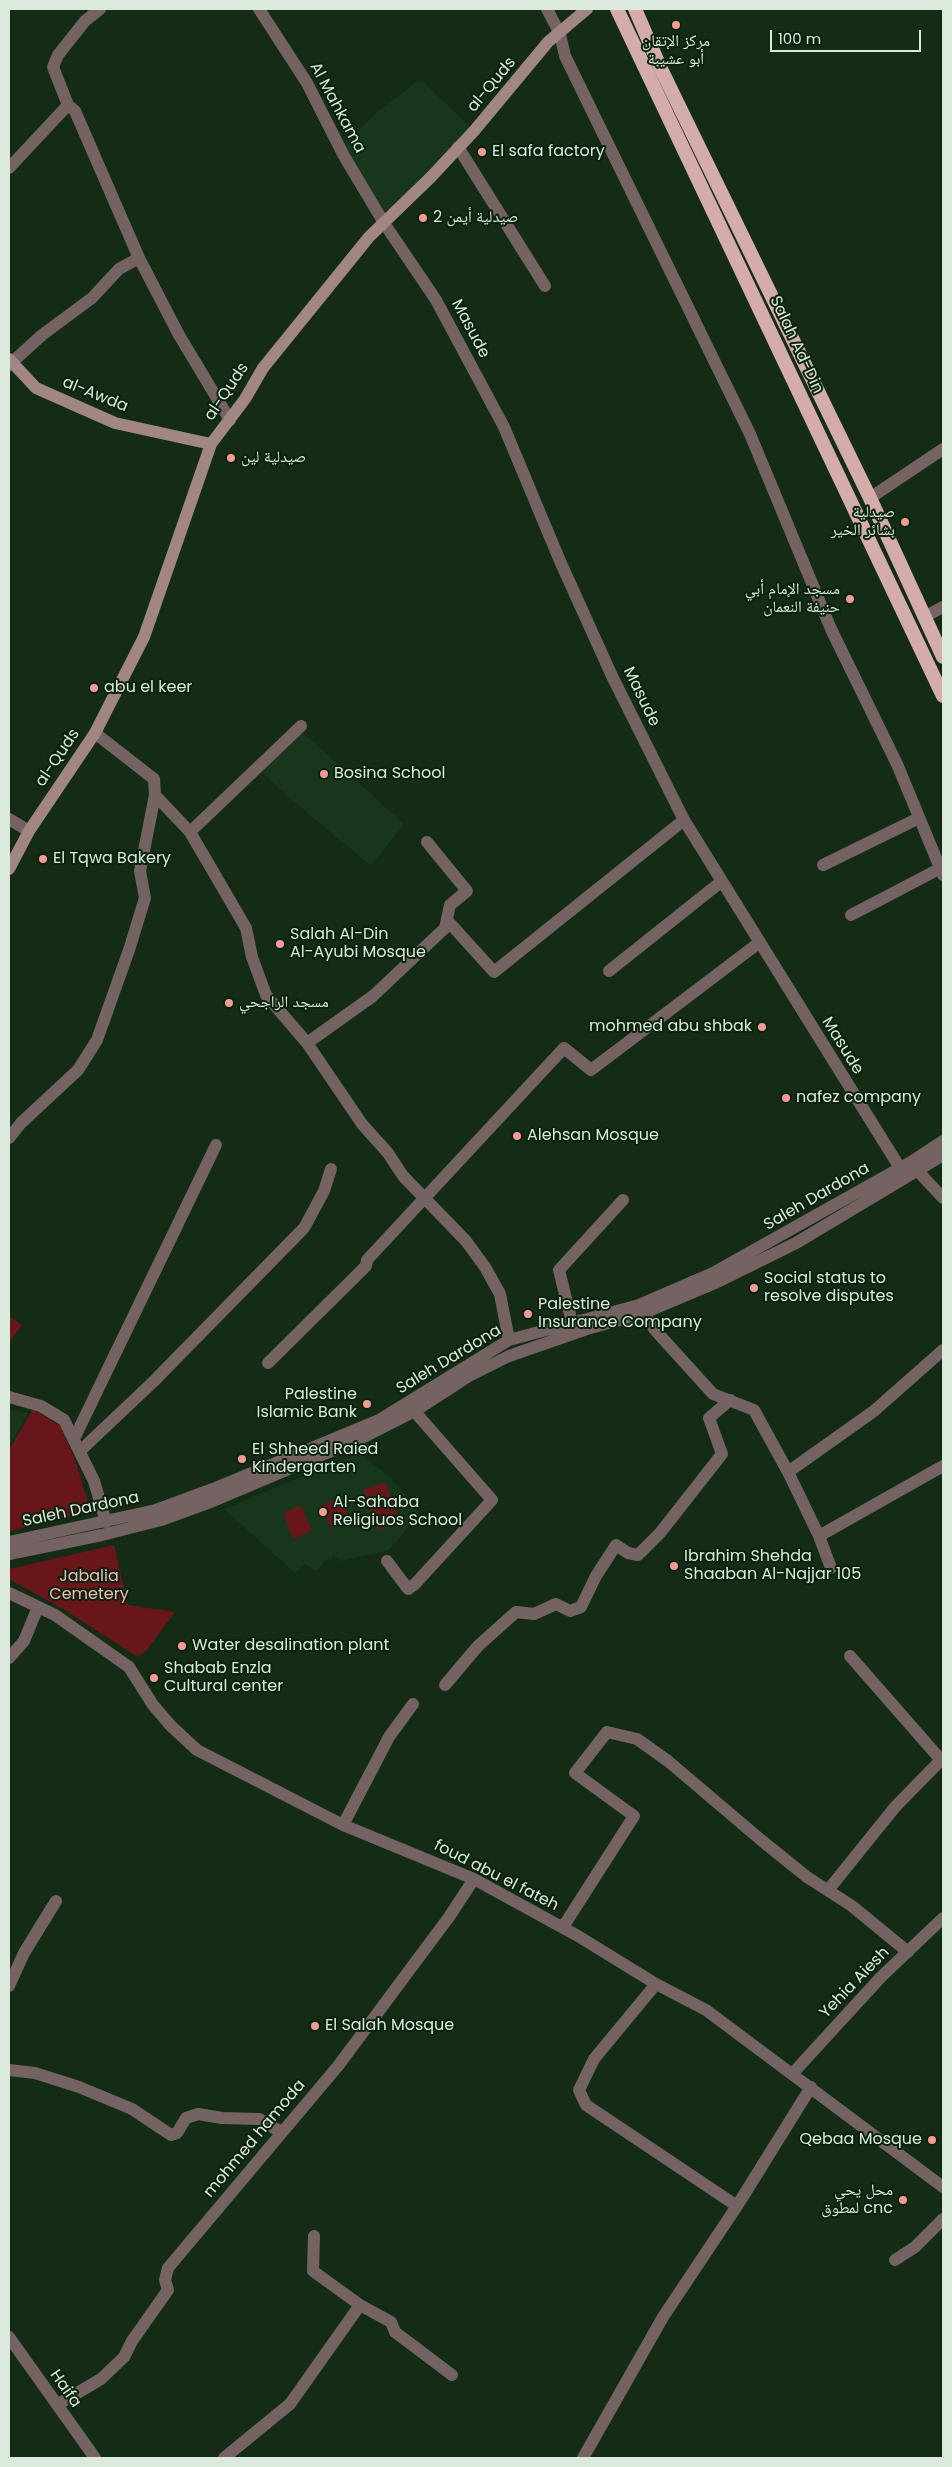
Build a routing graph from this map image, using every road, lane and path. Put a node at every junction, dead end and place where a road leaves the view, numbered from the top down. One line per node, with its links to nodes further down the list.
1 (100, 9): 8 (street)
2 (260, 9): 11 (street, Al Mahkama)
3 (547, 9): 7 (street)
4 (587, 9): 7 (main road, al-Quds)
5 (617, 9): 22 (highway, Salah Ad-Din)
6 (635, 9): 18 (highway, Salah Ad-Din)
7 (560, 34): 9 (main road, al-Quds); 26 (street)
8 (68, 105): 10 (street); 12 (street)
9 (458, 147): 11 (main road, al-Quds); 13 (street)
10 (9, 168)
11 (384, 223): 15 (main road, al-Quds); 28 (street, Masude)
12 (139, 258): 14 (street); 15 (street)
13 (545, 286)
14 (10, 362): 16 (main road, al-Awda)
15 (230, 420): 16 (main road, al-Quds)
16 (211, 444): 24 (main road, al-Quds)
17 (943, 449): 18 (street)
18 (870, 498): 20 (highway, Salah Ad-Din)
19 (943, 607): 20 (street)
20 (924, 617): 21 (highway, Salah Ad-Din)
21 (943, 657)
22 (943, 696)
23 (301, 726): 30 (street)
24 (95, 733): 25 (street); 29 (main road, al-Quds)
25 (155, 795): 30 (street); 41 (street)
26 (919, 818): 32 (street); 34 (street)
27 (9, 819): 29 (street)
28 (684, 820): 35 (street, Masude); 37 (street)
29 (29, 830): 33 (main road, al-Quds)
30 (190, 832): 40 (street)
31 (427, 842): 37 (street)
32 (823, 865)
33 (9, 869)
34 (942, 872): 36 (street)
35 (722, 881): 38 (street, Masude); 39 (street)
36 (850, 915)
37 (447, 920): 40 (street)
38 (760, 942): 45 (street, Masude); 48 (street)
39 (609, 971)
40 (306, 1043): 48 (street)
41 (9, 1138)
42 (943, 1141): 45 (street, Saleh Dardona)
43 (216, 1145): 58 (street)
44 (943, 1155): 45 (street, Saleh Dardona)
45 (909, 1168): 47 (street, Masude); 50 (street, Saleh Dardona); 50 (street, Saleh Dardona)
46 (331, 1169): 59 (street)
47 (943, 1198)
48 (424, 1199): 52 (street); 54 (street)
49 (623, 1200): 51 (street)
50 (642, 1309): 51 (street, Saleh Dardona); 56 (street); 57 (street, Saleh Dardona)
51 (572, 1323): 52 (street, Saleh Dardona)
52 (509, 1340): 57 (street, Saleh Dardona)
53 (943, 1350): 61 (street)
54 (268, 1363)
55 (9, 1397): 58 (street)
56 (730, 1400): 61 (street); 72 (street)
57 (411, 1408): 62 (street, Saleh Dardona); 65 (street, Saleh Dardona); 66 (street)
58 (74, 1439): 59 (street)
59 (80, 1451): 62 (street)
60 (943, 1466): 63 (street)
61 (788, 1472): 63 (street)
62 (106, 1522): 64 (street, Saleh Dardona)
63 (818, 1536): 67 (street)
64 (9, 1542)
65 (9, 1554)
66 (387, 1561)
67 (832, 1568)
68 (9, 1593): 69 (street, foud abu el fateh)
69 (38, 1607): 71 (street); 74 (street, foud abu el fateh)
70 (850, 1656): 76 (street)
71 (9, 1658)
72 (445, 1685)
73 (413, 1704): 74 (street)
74 (343, 1825): 75 (street, foud abu el fateh)
75 (474, 1879): 79 (street, foud abu el fateh); 86 (street, mohmed hamoda)
76 (829, 1889): 79 (street); 80 (street)
77 (56, 1902): 82 (street)
78 (943, 1918): 80 (street, Yehia Aiesh)
79 (563, 1928): 81 (street, foud abu el fateh)
80 (908, 1952): 84 (street, Yehia Aiesh)
81 (656, 1984): 84 (street, foud abu el fateh); 88 (street)
82 (9, 1986)
83 (9, 2070): 86 (street)
84 (793, 2073): 85 (street, foud abu el fateh)
85 (811, 2087): 87 (street, foud abu el fateh); 88 (street)
86 (281, 2132): 95 (street, mohmed hamoda)
87 (943, 2187)
88 (737, 2206): 98 (street)
89 (943, 2219): 91 (street)
90 (314, 2236): 92 (street)
91 (895, 2260)
92 (360, 2305): 94 (street); 97 (street)
93 (9, 2340): 95 (street, Haifa)
94 (452, 2375)
95 (56, 2405): 96 (street, Haifa)
96 (95, 2458)
97 (224, 2458)
98 (583, 2458)

